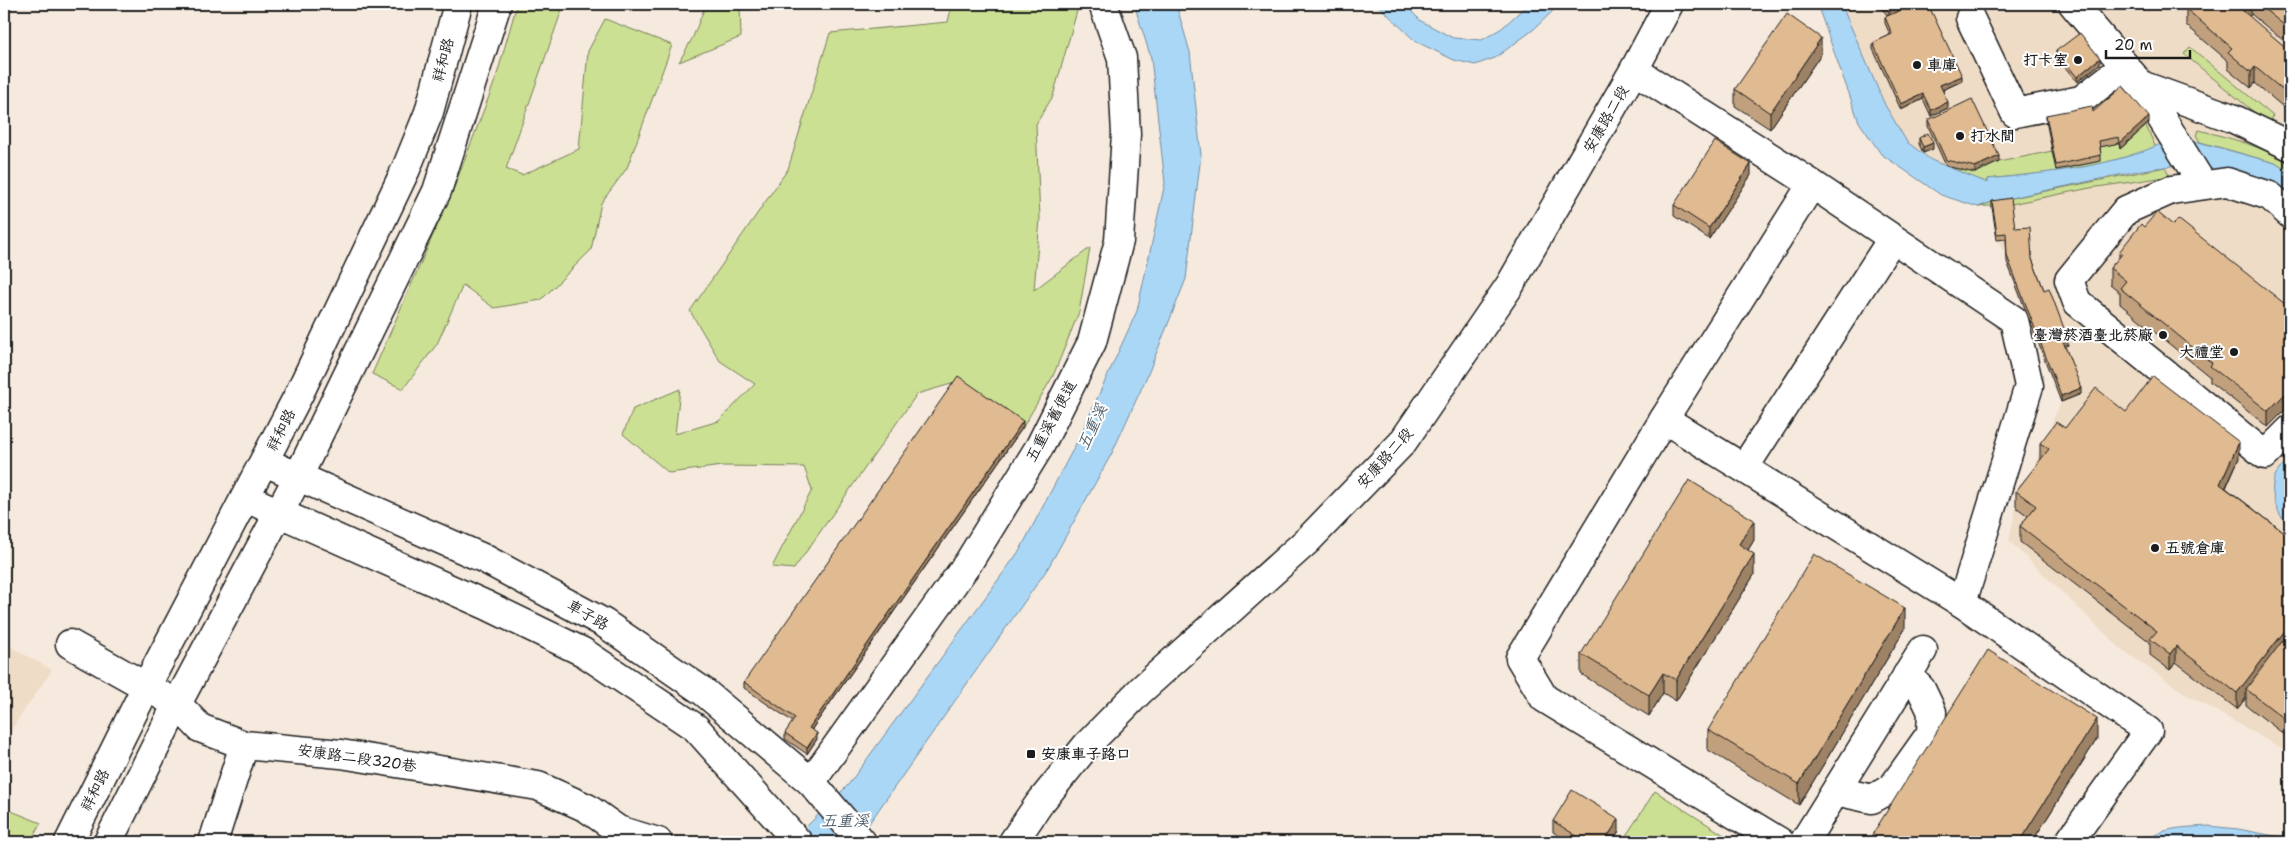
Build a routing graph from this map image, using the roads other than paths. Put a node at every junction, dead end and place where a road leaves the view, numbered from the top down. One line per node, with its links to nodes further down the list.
1 (458, 4): 16 (main road, 祥和路)
2 (497, 4): 18 (main road)
3 (1103, 4): 28 (main road, 五重溪舊便道)
4 (1669, 4): 7 (main road, 安康路二段)
5 (2072, 4): 8 (main road)
6 (1970, 18): 8 (main road)
7 (1634, 70): 11 (main road); 37 (main road, 安康路二段)
8 (2133, 75): 9 (main road); 10 (main road)
9 (2290, 146)
10 (2199, 179): 12 (main road); 15 (main road)
11 (1812, 184): 13 (main road); 14 (main road)
12 (2290, 214)
13 (1892, 239): 17 (main road); 21 (main road)
14 (1664, 419): 17 (main road); 38 (main road)
15 (2290, 430)
16 (265, 462): 18 (main road, 車子路); 19 (main road, 祥和路)
17 (1744, 468): 21 (main road)
18 (298, 477): 20 (main road); 28 (main road, 車子路)
19 (246, 498): 20 (main road); 25 (main road, 祥和路)
20 (279, 513): 26 (main road); 31 (main road)
21 (1962, 602): 40 (main road)
22 (70, 644): 25 (main road, 安康路二段320巷)
23 (1922, 650): 24 (main road)
24 (1907, 675): 29 (main road); 29 (main road)
25 (147, 685): 26 (main road, 安康路二段320巷); 32 (main road, 祥和路)
26 (177, 704): 27 (main road, 安康路二段320巷); 33 (main road)
27 (244, 745): 30 (main road, 安康路二段320巷); 34 (main road)
28 (810, 782): 36 (main road, 車子路)
29 (1836, 791): 39 (main road)
30 (614, 836): 35 (main road, 安康路二段320巷)
31 (786, 836)
32 (69, 842)
33 (108, 842)
34 (213, 842)
35 (658, 842)
36 (862, 842)
37 (1013, 842)
38 (1780, 842)
39 (1804, 842)
40 (2068, 842)

